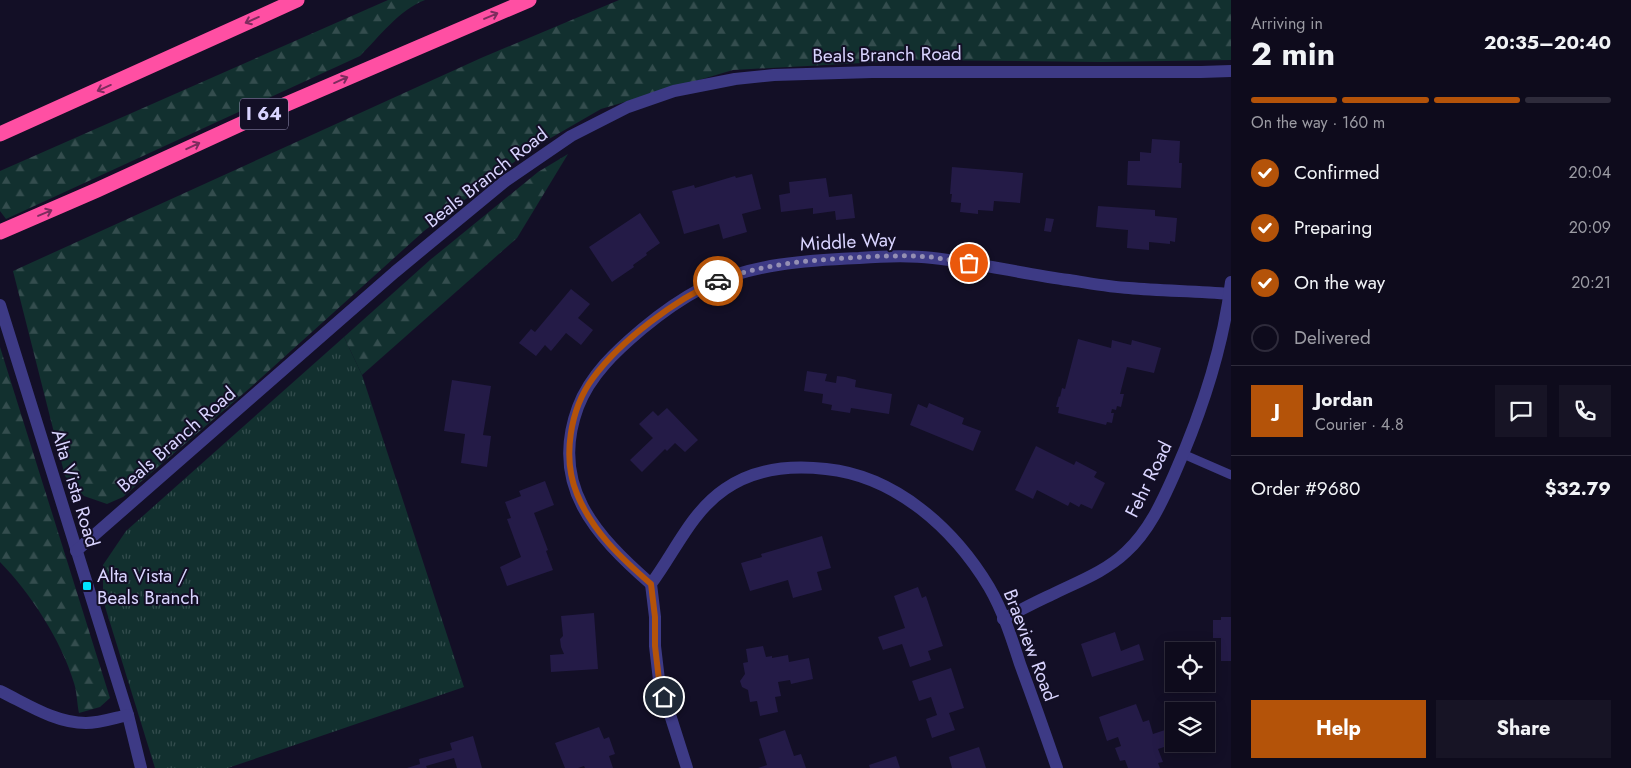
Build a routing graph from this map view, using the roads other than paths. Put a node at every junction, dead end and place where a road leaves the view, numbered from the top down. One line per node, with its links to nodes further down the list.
1 (296, 0): 4 (highway, one-way to 4)
2 (529, 0): 5 (highway, I 64, one-way to 2)
3 (1231, 71): 10 (street, Beals Branch Road)
4 (0, 134)
5 (0, 232)
6 (1230, 288): 8 (street, Fehr Road); 11 (street, Middle Way)
7 (0, 305): 10 (street, Alta Vista Road)
8 (1183, 454): 9 (lane); 12 (street, Fehr Road)
9 (1231, 475)
10 (76, 551): 14 (street, Alta Vista Road)
11 (651, 584): 12 (street, Braeview Road); 16 (street)
12 (1003, 618): 17 (street, Braeview Road)
13 (0, 691): 14 (street)
14 (128, 715): 15 (street, Alta Vista Road)
15 (141, 768)
16 (687, 768)
17 (1057, 768)

